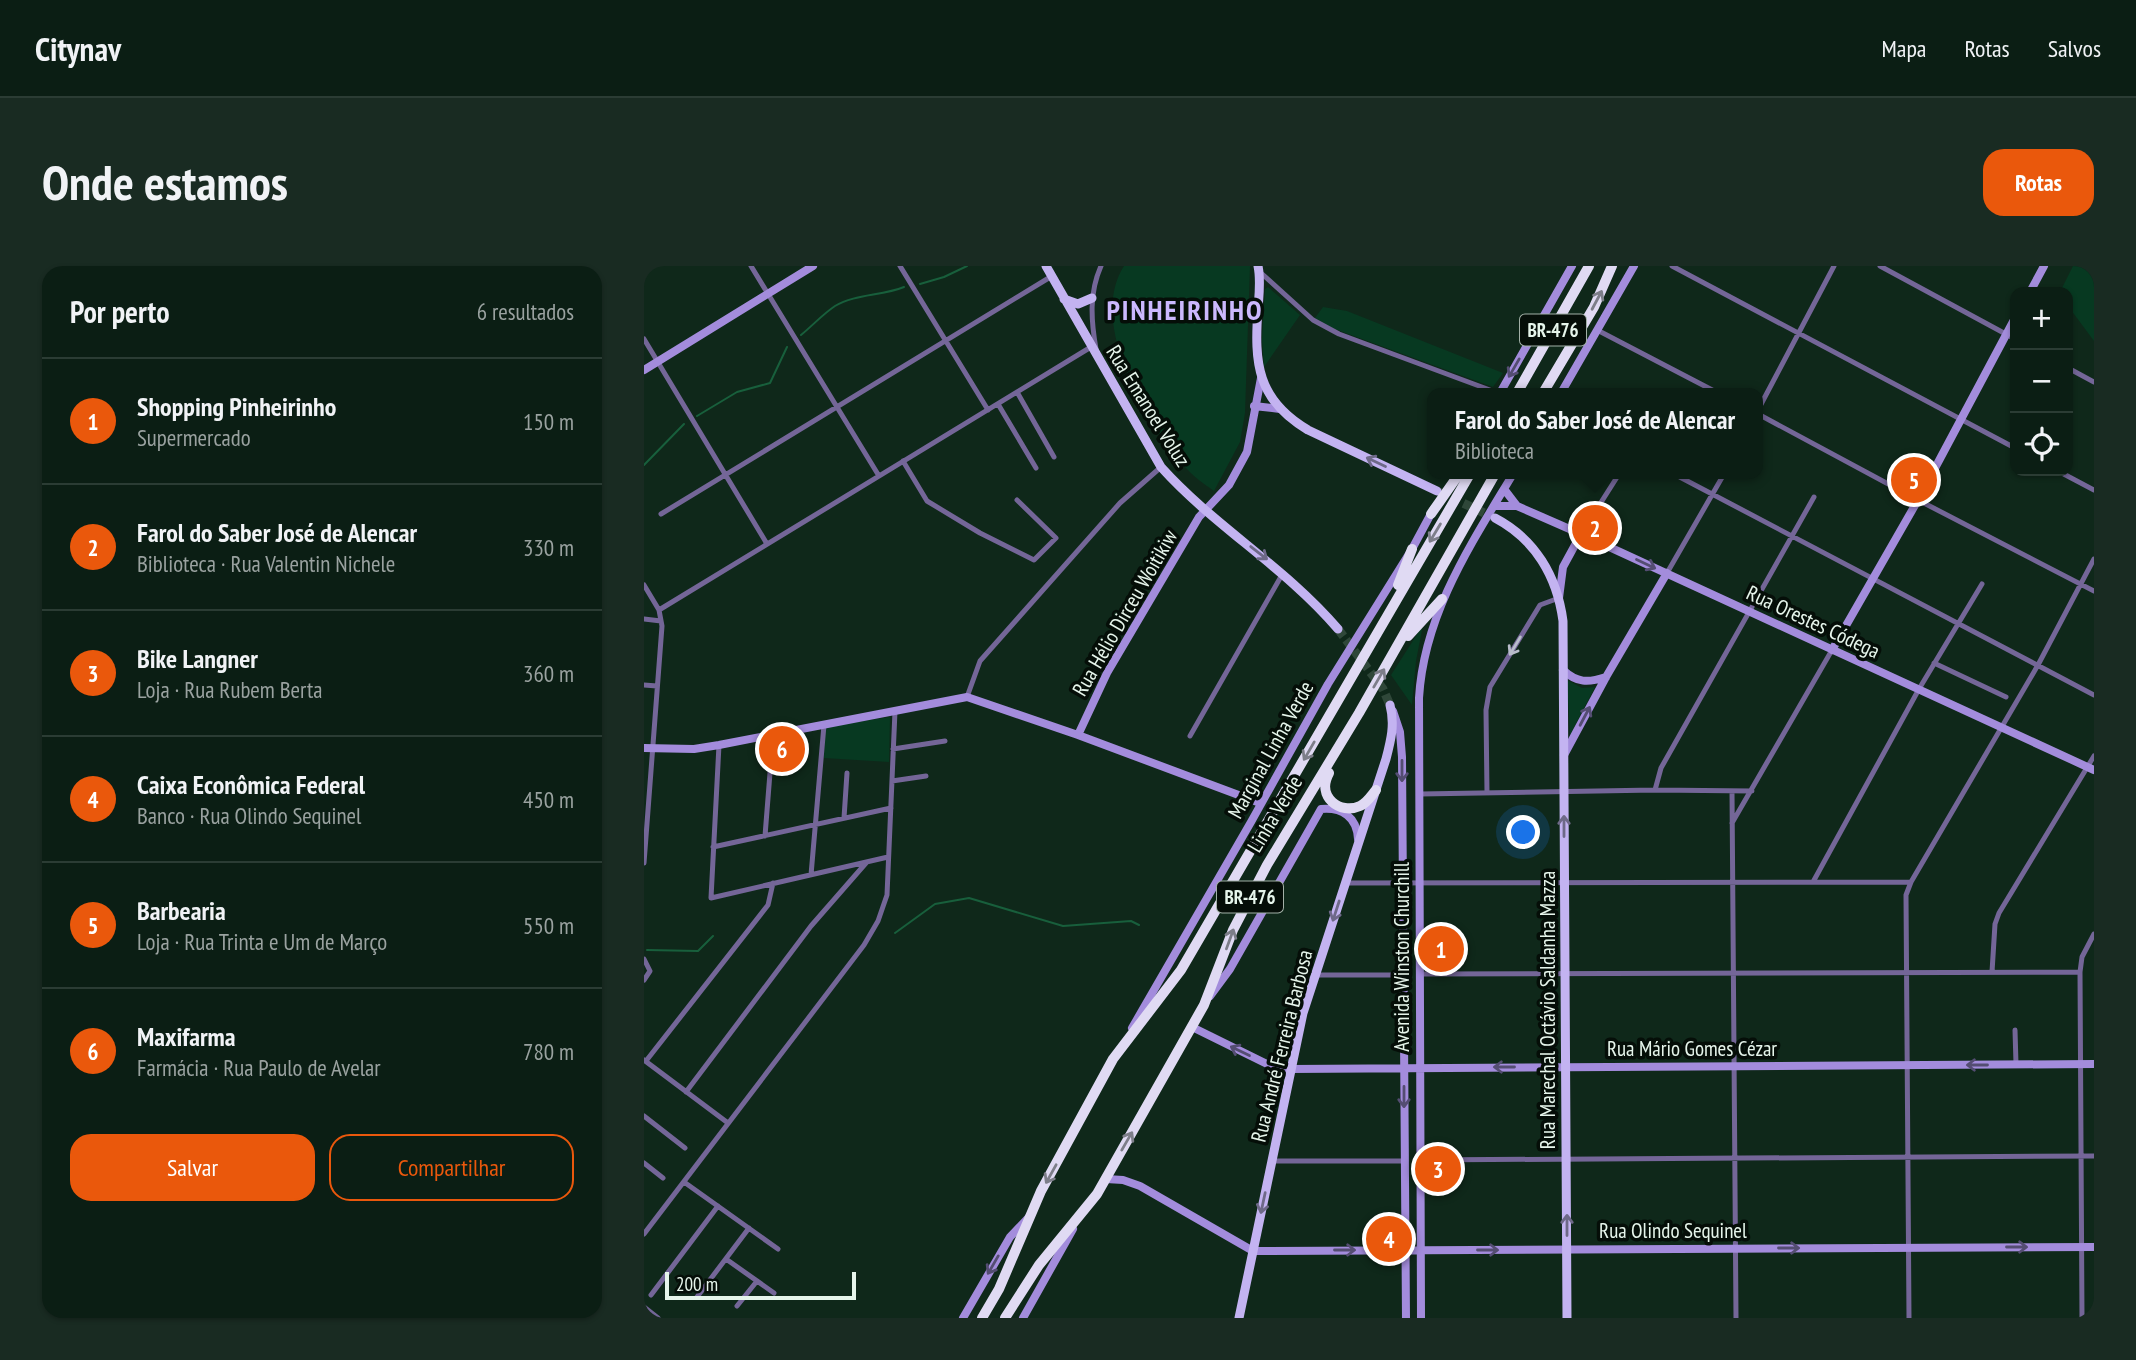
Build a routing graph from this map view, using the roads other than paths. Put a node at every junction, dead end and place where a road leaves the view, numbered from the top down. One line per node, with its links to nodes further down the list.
1 (751, 266): 17 (street)
2 (813, 266): 17 (street)
3 (900, 266): 27 (street)
4 (1046, 266): 15 (main road, Rua Emanoel Voluz)
5 (1101, 266): 18 (street)
6 (1572, 266): 36 (street, one-way to 36)
7 (1589, 266): 37 (highway, BR-476)
8 (1612, 266): 22 (highway, BR-476, one-way to 8)
9 (1634, 266): 21 (street)
10 (1672, 266): 23 (street)
11 (1834, 266): 23 (street)
12 (1880, 266): 24 (street)
13 (2044, 266): 16 (street)
14 (1259, 269): 33 (main road); 35 (street)
15 (1052, 276): 19 (main road, Rua Emanoel Voluz); 27 (street)
16 (2033, 287)
17 (768, 294): 30 (street); 46 (street)
18 (1092, 298): 19 (main road); 29 (street)
19 (1064, 299): 28 (main road, Rua Emanoel Voluz)
20 (2010, 327): 24 (street)
21 (1599, 331): 40 (street); 41 (street)
22 (1578, 333): 38 (highway, BR-476); 39 (highway)
23 (1798, 333): 43 (street); 50 (street)
24 (2006, 334): 25 (street); 50 (street)
25 (2010, 336)
26 (644, 339): 30 (street)
27 (946, 341): 46 (street); 48 (street)
28 (1091, 347): 29 (main road, Rua Emanoel Voluz); 42 (street)
29 (1099, 361): 54 (main road, Rua Emanoel Voluz)
30 (657, 362): 31 (street); 56 (street)
31 (644, 370)
32 (2073, 371): 34 (street)
33 (1261, 377): 45 (street, Rua Hélio Dirceu Woitikiw); 47 (main road)
34 (2094, 382)
35 (1485, 388)
36 (1502, 388)
37 (1520, 388)
38 (1546, 388)
39 (1554, 388)
40 (1564, 388)
41 (1708, 388)
42 (1017, 392): 44 (street); 52 (street)
43 (1763, 402)
44 (998, 404): 48 (street); 55 (street)
45 (1255, 406): 47 (street); 76 (street, Rua Hélio Dirceu Woitikiw)
46 (837, 407): 56 (street); 57 (street)
47 (1280, 409): 69 (main road, one-way to 47)
48 (988, 410): 53 (street)
49 (1763, 415): 73 (street)
50 (1961, 420): 51 (street); 73 (street)
51 (2010, 445)
52 (1054, 457)
53 (903, 461): 57 (street); 72 (street)
54 (1161, 467): 76 (main road, Rua Emanoel Voluz); 113 (street)
55 (1036, 468)
56 (726, 475): 77 (street); 82 (street)
57 (879, 476): 82 (street)
58 (2067, 476): 68 (street)
59 (1451, 479): 78 (street, Marginal Linha Verde)
60 (1456, 479): 78 (highway)
61 (1467, 479): 98 (highway, Linha Verde / BR-476, one-way to 98)
62 (1492, 479): 103 (highway, Linha Verde / BR-476)
63 (1510, 479): 67 (street)
64 (1616, 479): 80 (street)
65 (1683, 479): 70 (street)
66 (1721, 479): 70 (street)
67 (1504, 489): 74 (street); 75 (street, Rua Orestes Códega)
68 (2094, 490)
69 (1437, 491)
70 (1712, 496): 81 (street); 88 (street)
71 (1814, 498): 81 (street)
72 (1017, 500)
73 (1918, 500): 89 (street); 91 (street)
74 (1494, 506): 75 (street, Rua Orestes Códega); 95 (street)
75 (1517, 506): 80 (street, Rua Orestes Códega)
76 (1206, 511): 87 (main road, Rua Emanoel Voluz, one-way to 87); 121 (street, Rua Hélio Dirceu Woitikiw)
77 (661, 514)
78 (1431, 514): 83 (street, Marginal Linha Verde)
79 (1494, 518): 86 (main road, Rua Marechal Octávio Saldanha Mazza)
80 (1581, 534): 85 (street); 88 (street, Rua Orestes Códega, one-way to 88)
81 (1791, 537): 89 (street); 97 (street)
82 (767, 544): 96 (street)
83 (1412, 549): 98 (highway); 140 (street, Marginal Linha Verde)
84 (2094, 559): 91 (street)
85 (1563, 567): 86 (street); 94 (street)
86 (1547, 568): 94 (main road, Rua Marechal Octávio Saldanha Mazza)
87 (1283, 573): 102 (main road, Rua Emanoel Voluz); 122 (street)
88 (1667, 573): 97 (street, Rua Orestes Códega); 108 (street)
89 (1872, 579): 101 (street); 104 (street)
90 (1982, 584): 101 (street)
91 (2081, 584): 93 (street); 106 (street)
92 (644, 585): 96 (street)
93 (2094, 591)
94 (1559, 598): 107 (main road, Rua Marechal Octávio Saldanha Mazza); 137 (street, one-way to 137)
95 (1442, 599): 103 (highway); 139 (street, Avenida Winston Churchill)
96 (659, 610): 100 (street)
97 (1749, 611): 104 (street, Rua Orestes Códega); 134 (street)
98 (1386, 615): 175 (highway, Linha Verde / BR-476, one-way to 175)
99 (644, 620): 100 (street)
100 (661, 621): 110 (street)
101 (1958, 623): 105 (street); 106 (street)
102 (1338, 629)
103 (1397, 648): 117 (highway, Linha Verde / BR-476, one-way to 103)
104 (1832, 650): 111 (street, Rua Orestes Códega); 136 (street)
105 (1934, 663): 111 (street); 114 (street)
106 (2038, 665): 112 (street); 119 (street)
107 (1563, 670): 108 (street); 127 (main road, Rua Marechal Octávio Saldanha Mazza)
108 (1606, 677): 127 (street, one-way to 108)
109 (644, 685): 110 (street)
110 (657, 686): 125 (street)
111 (1919, 689): 119 (street, Rua Orestes Códega); 154 (street)
112 (2094, 695)
113 (967, 697): 116 (street); 121 (street)
114 (2006, 698)
115 (1390, 705): 133 (main road, Rua André Ferreira Barbosa); 158 (street, Avenida Winston Churchill, one-way to 158)
116 (895, 711): 118 (street); 126 (street)
117 (1359, 713): 133 (highway); 172 (highway, Linha Verde / BR-476, one-way to 117)
118 (824, 725): 120 (street); 145 (street)
119 (2002, 727): 129 (street, Rua Orestes Códega); 155 (street)
120 (773, 735): 124 (street); 146 (street)
121 (1078, 735): 140 (street)
122 (1190, 736)
123 (945, 741): 126 (street)
124 (719, 745): 125 (street); 148 (street)
125 (648, 748): 142 (street)
126 (893, 749): 132 (street)
127 (1564, 755): 138 (main road, Rua Marechal Octávio Saldanha Mazza)
128 (2094, 756): 129 (street)
129 (2091, 769): 163 (street)
130 (847, 773): 143 (street)
131 (926, 776): 132 (street)
132 (892, 781): 141 (street)
133 (1376, 790): 147 (main road, Rua André Ferreira Barbosa)
134 (1655, 790): 135 (street); 138 (street)
135 (1732, 791): 136 (street); 144 (street)
136 (1752, 791): 144 (street)
137 (1487, 793): 138 (street); 139 (street)
138 (1564, 793): 160 (main road, Rua Marechal Octávio Saldanha Mazza, one-way to 138)
139 (1420, 794): 159 (street, Avenida Winston Churchill)
140 (1260, 803): 175 (street, Marginal Linha Verde)
141 (891, 808): 143 (street); 149 (street)
142 (646, 813): 151 (street)
143 (844, 818): 145 (street)
144 (1732, 824): 153 (street)
145 (815, 825): 146 (street); 152 (street)
146 (765, 836): 148 (street)
147 (1359, 842): 157 (main road, Rua André Ferreira Barbosa); 172 (street)
148 (713, 847): 156 (street)
149 (888, 857): 150 (street); 188 (street)
150 (867, 862): 152 (street); 186 (street)
151 (644, 863)
152 (811, 875): 156 (street)
153 (1732, 882): 154 (street); 160 (street); 165 (street)
154 (1813, 882): 155 (street)
155 (1911, 882): 166 (street)
156 (773, 883): 176 (street)
157 (1345, 883): 158 (street); 169 (main road, Rua André Ferreira Barbosa, one-way to 169)
158 (1402, 883): 159 (street); 170 (street, Avenida Winston Churchill)
159 (1420, 883): 160 (street); 167 (street, Avenida Winston Churchill)
160 (1565, 883): 168 (main road, Rua Marechal Octávio Saldanha Mazza)
161 (2094, 934): 164 (street)
162 (644, 960): 171 (street)
163 (1992, 972): 164 (street); 166 (street)
164 (2080, 972): 177 (street)
165 (1733, 973): 166 (street); 168 (street); 181 (street)
166 (1906, 973): 179 (street)
167 (1420, 974): 168 (street); 184 (street, Avenida Winston Churchill)
168 (1565, 974): 182 (main road, Rua Marechal Octávio Saldanha Mazza)
169 (1315, 975): 170 (street); 185 (main road, Rua André Ferreira Barbosa)
170 (1403, 975): 183 (street, Avenida Winston Churchill)
171 (644, 980)
172 (1204, 1004): 173 (highway, Linha Verde / BR-476)
173 (1192, 1027): 185 (street, Rua Mário Gomes Cézar, one-way to 173); 200 (highway, Linha Verde / BR-476, one-way to 173)
174 (2015, 1030): 180 (street)
175 (1121, 1045): 203 (highway, Linha Verde / BR-476, one-way to 203)
176 (645, 1060): 186 (street)
177 (2080, 1064): 178 (street, Rua Mário Gomes Cézar); 180 (street, Rua Mário Gomes Cézar); 190 (street)
178 (2094, 1064)
179 (1907, 1065): 180 (street, Rua Mário Gomes Cézar, one-way to 179); 181 (street, Rua Mário Gomes Cézar); 192 (street)
180 (2016, 1065)
181 (1734, 1066): 182 (street, Rua Mário Gomes Cézar); 193 (street)
182 (1566, 1067): 184 (street, Rua Mário Gomes Cézar, one-way to 184); 195 (main road, Rua Marechal Octávio Saldanha Mazza)
183 (1404, 1068): 184 (street, Rua Mário Gomes Cézar); 185 (street, Rua Mário Gomes Cézar); 197 (street, Avenida Winston Churchill, one-way to 197)
184 (1420, 1068): 194 (street, Avenida Winston Churchill)
185 (1290, 1069): 196 (main road, Rua André Ferreira Barbosa)
186 (686, 1091): 188 (street)
187 (644, 1116): 189 (street)
188 (728, 1123): 201 (street)
189 (685, 1148)
190 (2081, 1156): 191 (street); 192 (street); 207 (street)
191 (2094, 1156)
192 (1908, 1157): 193 (street); 209 (street)
193 (1735, 1158): 195 (street); 212 (street)
194 (1420, 1160): 195 (street); 214 (street, Avenida Winston Churchill)
195 (1566, 1160): 211 (main road, Rua Marechal Octávio Saldanha Mazza, one-way to 195)
196 (1271, 1161): 197 (street); 215 (main road, Rua André Ferreira Barbosa, one-way to 215)
197 (1404, 1161): 213 (street, Avenida Winston Churchill)
198 (644, 1163): 199 (street)
199 (663, 1178)
200 (1105, 1179): 204 (highway, Linha Verde / BR-476); 215 (street)
201 (684, 1182): 202 (street); 206 (street)
202 (718, 1206): 205 (street); 219 (street)
203 (1029, 1217): 224 (street, one-way to 224); 225 (highway, Linha Verde / BR-476)
204 (1080, 1217): 226 (highway, Linha Verde / BR-476); 227 (street)
205 (749, 1228): 210 (street); 216 (street)
206 (644, 1234)
207 (2082, 1247): 208 (street, Rua Olindo Sequinel); 209 (street, Rua Olindo Sequinel, one-way to 207); 234 (street)
208 (2094, 1247)
209 (1909, 1248): 212 (street, Rua Olindo Sequinel, one-way to 209); 233 (street)
210 (778, 1249)
211 (1567, 1249): 212 (street, Rua Olindo Sequinel); 214 (street, Rua Olindo Sequinel, one-way to 211); 231 (main road, Rua Marechal Octávio Saldanha Mazza)
212 (1735, 1249): 232 (street)
213 (1405, 1250): 214 (street, Rua Olindo Sequinel); 215 (street, Rua Olindo Sequinel, one-way to 213); 229 (street, Avenida Winston Churchill)
214 (1420, 1250): 230 (street, Avenida Winston Churchill)
215 (1253, 1251): 228 (main road, Rua André Ferreira Barbosa)
216 (726, 1259): 217 (street); 220 (street)
217 (757, 1281): 218 (street); 221 (street)
218 (774, 1293)
219 (651, 1296)
220 (697, 1297)
221 (737, 1306)
222 (644, 1307): 223 (street)
223 (659, 1318)
224 (963, 1318)
225 (982, 1318)
226 (1005, 1318)
227 (1023, 1318)
228 (1239, 1318)
229 (1406, 1318)
230 (1422, 1318)
231 (1567, 1318)
232 (1736, 1318)
233 (1909, 1318)
234 (2082, 1318)

